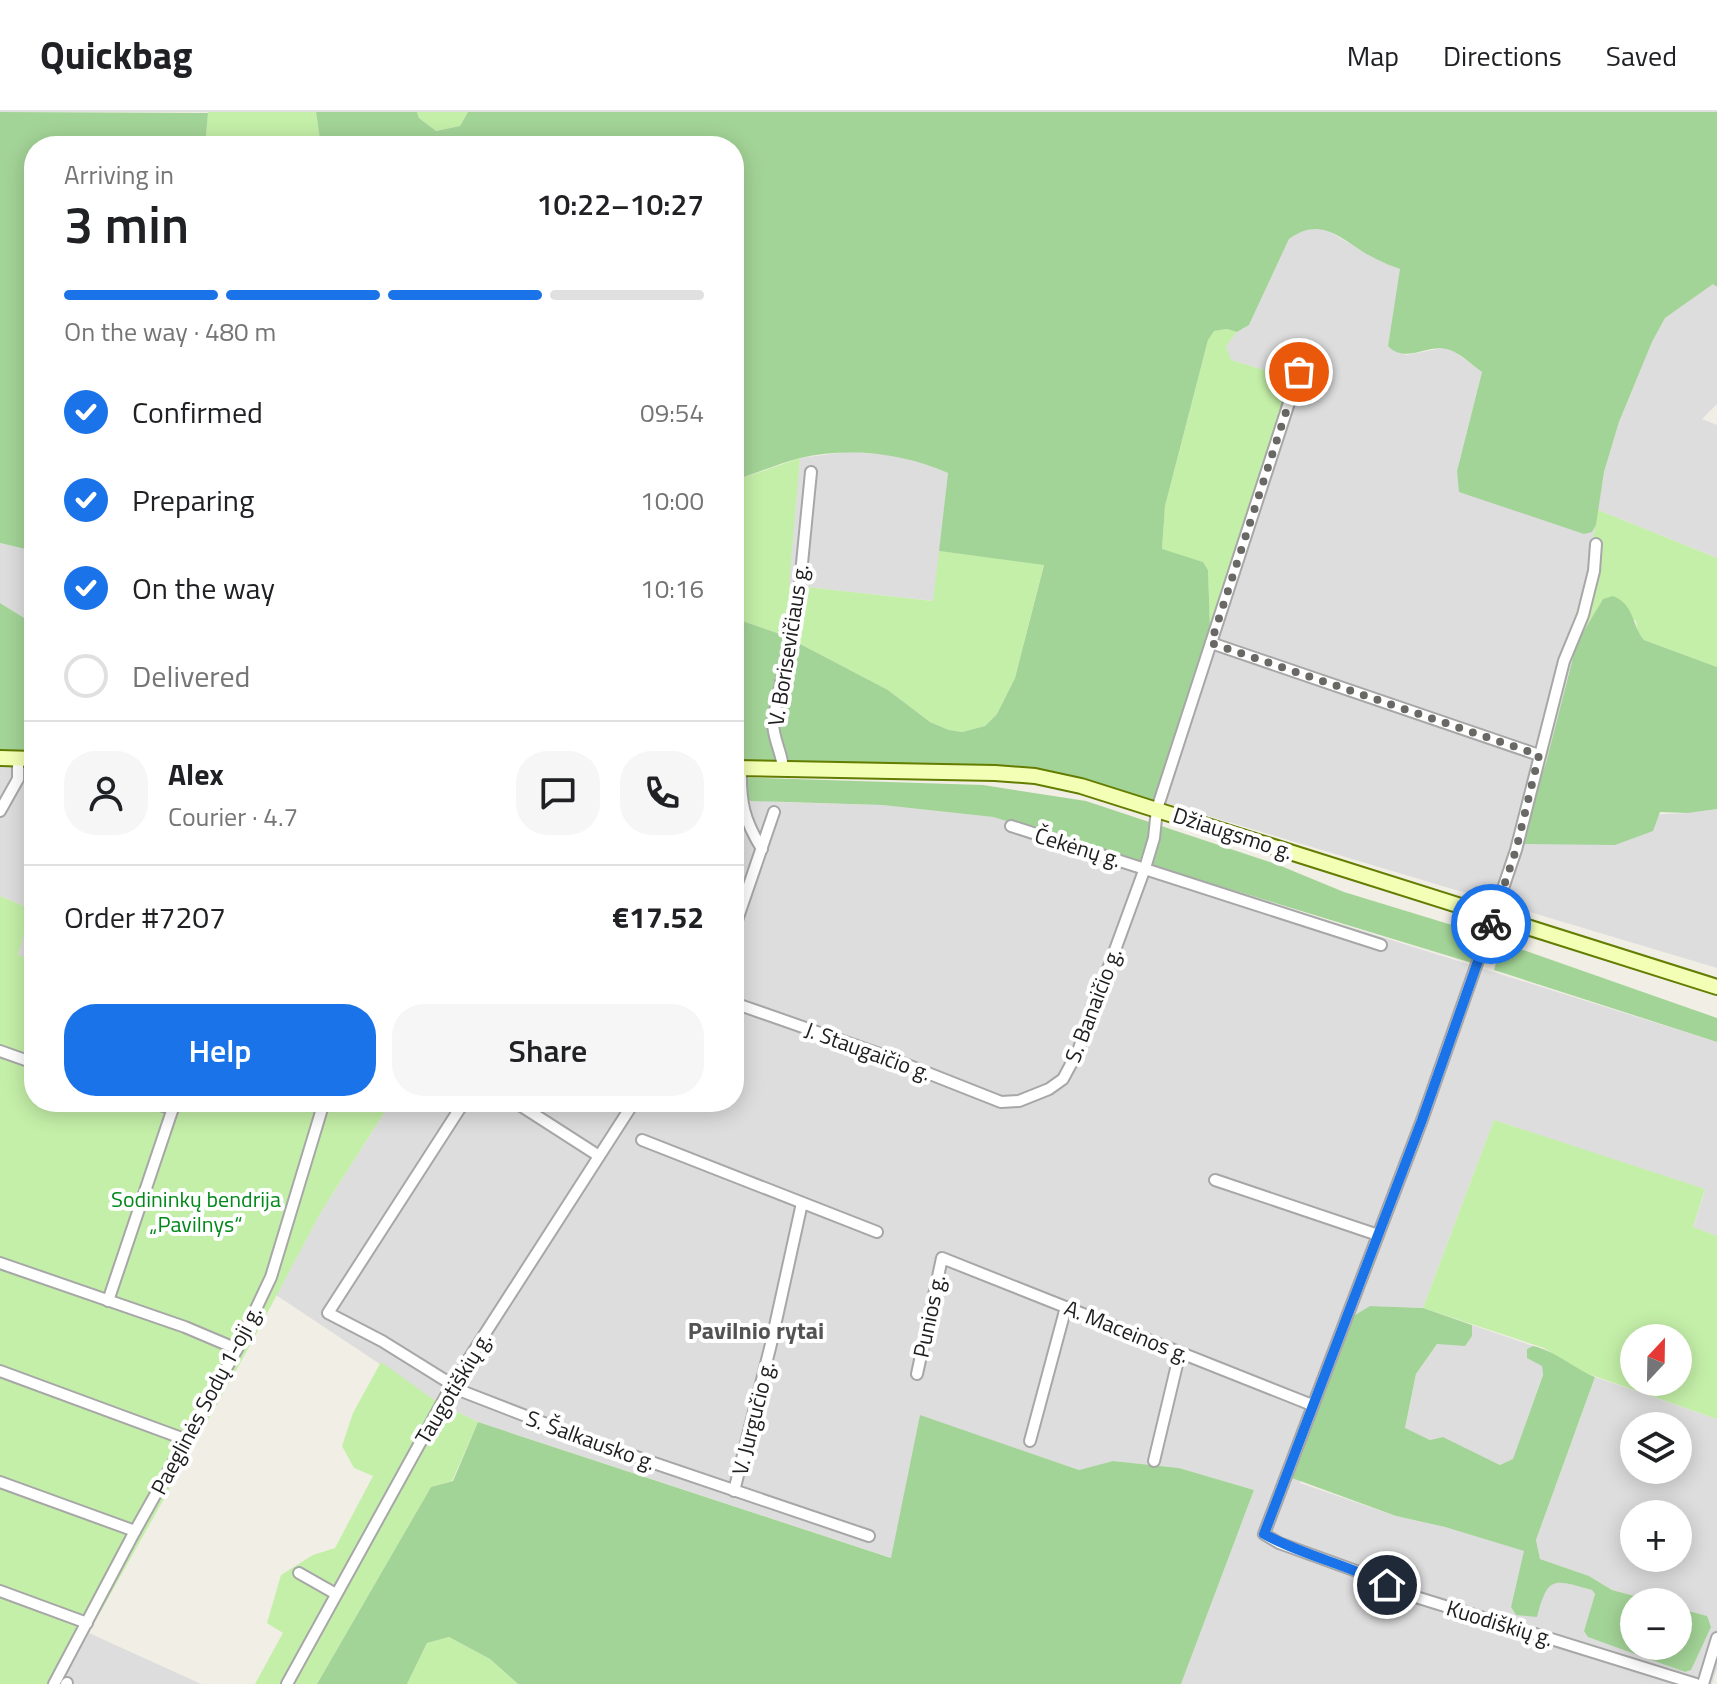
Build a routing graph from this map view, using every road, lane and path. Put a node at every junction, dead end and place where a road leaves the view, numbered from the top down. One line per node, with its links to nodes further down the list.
1 (1299, 372): 4 (street, S. Banaičio g.)
2 (811, 472): 10 (street, V. Borisevičiaus g.)
3 (1596, 544): 5 (street)
4 (1211, 643): 5 (street); 11 (street, S. Banaičio g.)
5 (1539, 755): 19 (street)
6 (0, 758): 7 (street)
7 (18, 759): 8 (street); 12 (street)
8 (24, 759)
9 (744, 768): 10 (street, Džiaugsmo g.)
10 (783, 769): 11 (street, Džiaugsmo g.)
11 (1157, 809): 17 (street, S. Banaičio g.); 19 (street, Džiaugsmo g.)
12 (0, 811)
13 (744, 812): 16 (street)
14 (774, 812): 16 (street)
15 (1011, 826): 17 (street, Čekėnų g.)
16 (762, 849): 18 (street)
17 (1145, 868): 20 (street); 25 (street, S. Banaičio g.)
18 (744, 900)
19 (1494, 915): 21 (street, Džiaugsmo g.); 36 (street)
20 (1381, 945)
21 (1717, 987)
22 (744, 1006): 25 (street, J. Staugaičio g.)
23 (0, 1051): 24 (street)
24 (24, 1059)
25 (1001, 1102)
26 (172, 1112): 39 (street)
27 (321, 1112): 41 (street, Paeglinės Sodų 1-oji g.)
28 (458, 1112): 45 (street, S. Šalkausko g.)
29 (531, 1112): 32 (street)
30 (628, 1112): 32 (street, Taugotiškių g.)
31 (642, 1140): 34 (street)
32 (599, 1156): 45 (street, Taugotiškių g.)
33 (1215, 1180): 36 (street)
34 (802, 1203): 35 (street); 51 (street, V. Jurgučio g.)
35 (877, 1232)
36 (1378, 1235): 46 (street)
37 (942, 1258): 40 (street, A. Maceinos g.); 44 (street, Punios g.)
38 (0, 1263): 39 (street)
39 (108, 1301): 41 (street)
40 (1066, 1307): 42 (street, A. Maceinos g.); 48 (street)
41 (237, 1349): 47 (street, Paeglinės Sodų 1-oji g.)
42 (1180, 1352): 46 (street, A. Maceinos g.); 49 (street)
43 (0, 1371): 47 (street)
44 (917, 1374)
45 (452, 1385): 51 (street, S. Šalkausko g.); 56 (street, Taugotiškių g.)
46 (1312, 1405): 61 (street, Kuodiškių g.)
47 (187, 1440): 52 (street, Paeglinės Sodų 1-oji g.)
48 (1030, 1441)
49 (1154, 1461)
50 (0, 1482): 52 (street)
51 (734, 1491): 53 (street, S. Šalkausko g.)
52 (135, 1531): 57 (street, Paeglinės Sodų 1-oji g.)
53 (869, 1536)
54 (299, 1573): 56 (street)
55 (0, 1591): 57 (street)
56 (336, 1594): 60 (street, Taugotiškių g.)
57 (87, 1623): 59 (street, Paeglinės Sodų 1-oji g.)
58 (1717, 1638): 62 (street)
59 (54, 1684)
60 (287, 1684)
61 (1696, 1684)
62 (1703, 1684)

